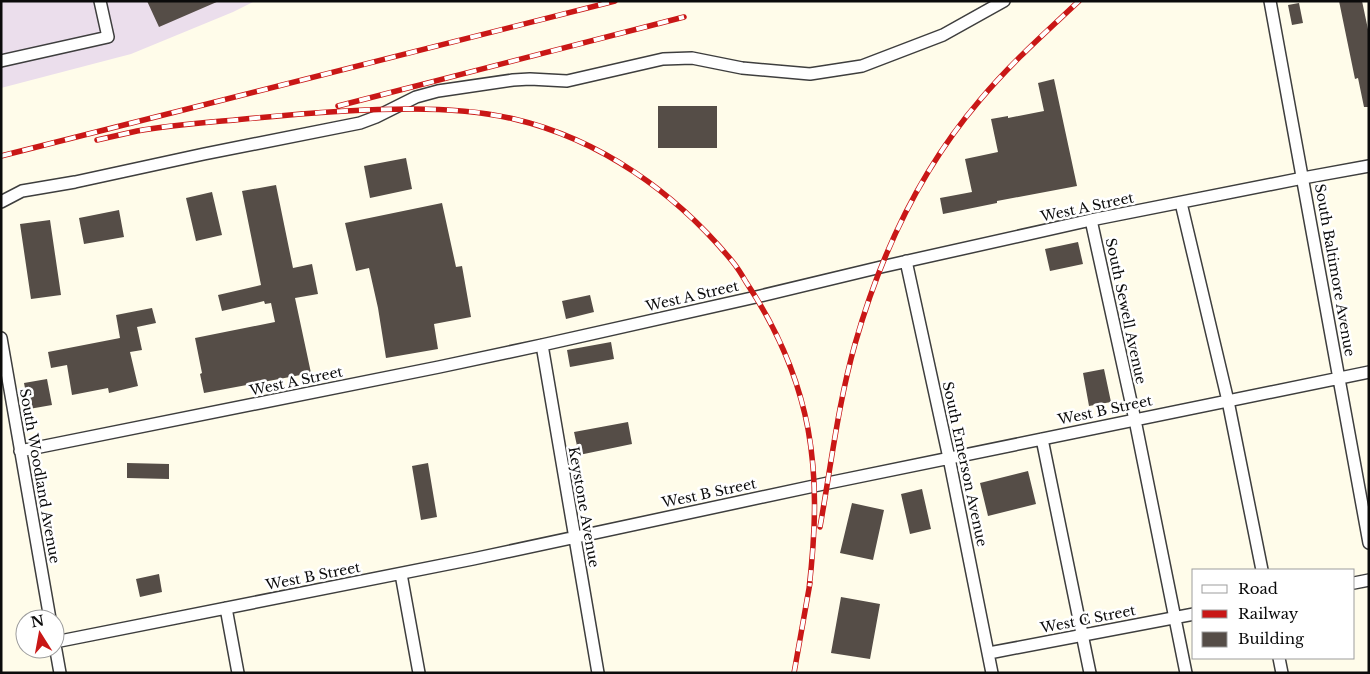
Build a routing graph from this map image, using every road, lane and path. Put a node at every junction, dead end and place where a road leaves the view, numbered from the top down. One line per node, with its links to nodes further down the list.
1 (100, 1): 4 (street)
2 (1004, 1): 7 (street)
3 (1270, 1): 6 (street, South Baltimore Avenue)
4 (1, 61)
5 (1369, 166): 6 (street, West A Street)
6 (1303, 178): 8 (street, West A Street); 14 (street, South Baltimore Avenue)
7 (1, 202)
8 (1181, 202): 9 (street, West A Street); 15 (street)
9 (1091, 220): 10 (street, West A Street); 16 (street, South Sewell Avenue)
10 (906, 261): 12 (street, West A Street); 19 (street, South Emerson Avenue)
11 (1, 338): 18 (street, South Woodland Avenue)
12 (542, 345): 18 (street, West A Street); 20 (street, Keystone Avenue)
13 (1369, 372): 14 (street, West B Street)
14 (1339, 378): 15 (street, West B Street); 21 (street, South Baltimore Avenue)
15 (1228, 401): 16 (street, West B Street); 22 (street)
16 (1135, 420): 17 (street, West B Street); 29 (street, South Sewell Avenue)
17 (1042, 439): 19 (street, West B Street); 30 (street)
18 (20, 451): 27 (street, South Woodland Avenue)
19 (950, 458): 20 (street, West B Street); 32 (street, South Emerson Avenue)
20 (574, 538): 23 (street, West B Street); 38 (street, Keystone Avenue)
21 (1369, 543)
22 (1262, 569)
23 (402, 574): 26 (street, West B Street); 37 (street)
24 (1369, 580): 25 (street)
25 (1355, 583)
26 (226, 608): 31 (street, West B Street); 36 (street)
27 (48, 609)
28 (1192, 614): 29 (street, West C Street)
29 (1175, 618): 30 (street, West C Street); 41 (street, South Sewell Avenue)
30 (1082, 635): 32 (street, West C Street); 40 (street)
31 (65, 642)
32 (988, 653): 39 (street, South Emerson Avenue)
33 (58, 659): 35 (street)
34 (1279, 659): 42 (street)
35 (60, 673)
36 (238, 673)
37 (419, 673)
38 (598, 673)
39 (992, 673)
40 (1090, 673)
41 (1186, 673)
42 (1282, 673)

